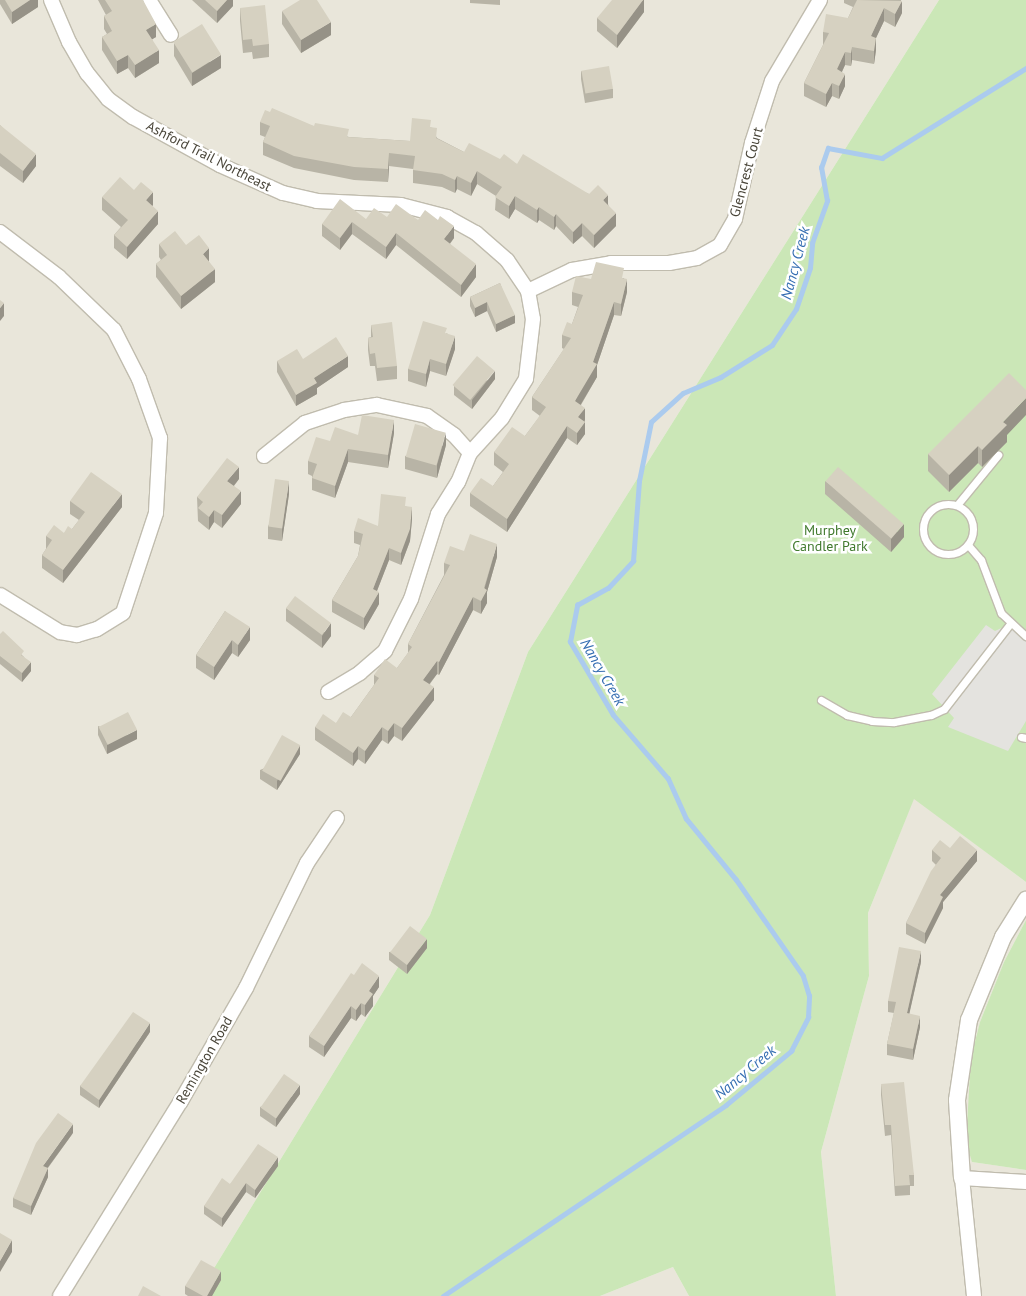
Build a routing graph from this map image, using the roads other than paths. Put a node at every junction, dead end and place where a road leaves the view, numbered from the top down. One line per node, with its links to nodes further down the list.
1 (51, 0): 6 (street, Ashford Trail Northeast)
2 (149, 0): 4 (street)
3 (820, 0): 6 (street, Glencrest Court)
4 (171, 35)
5 (0, 232): 12 (street)
6 (528, 291): 7 (street, Ashford Trail Northeast)
7 (470, 452): 9 (street); 15 (street, Ashford Trail Northeast)
8 (998, 455): 10 (lane)
9 (264, 456)
10 (957, 505): 11 (lane); 11 (lane)
11 (968, 545): 13 (lane)
12 (0, 595)
13 (1010, 624): 14 (lane); 16 (lane)
14 (1026, 636)
15 (328, 692)
16 (821, 700)
17 (336, 818): 21 (street, Remington Road)
18 (1026, 900): 19 (street)
19 (962, 1178): 20 (street); 22 (street)
20 (1026, 1182)
21 (60, 1296)
22 (974, 1296)

